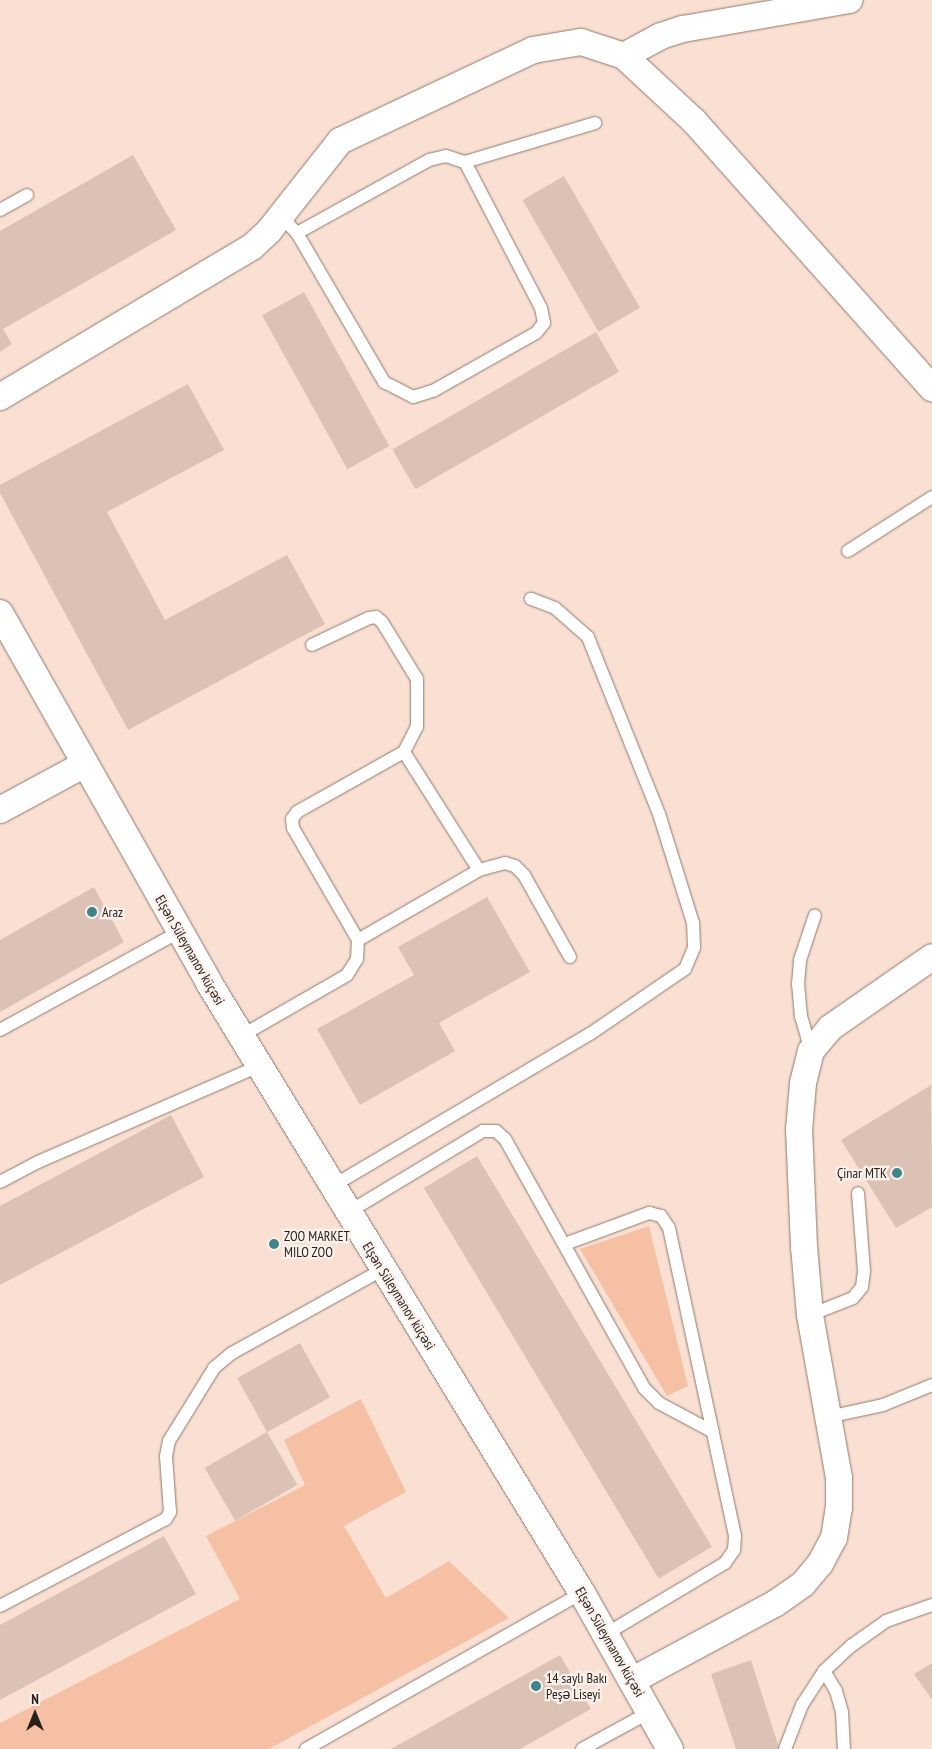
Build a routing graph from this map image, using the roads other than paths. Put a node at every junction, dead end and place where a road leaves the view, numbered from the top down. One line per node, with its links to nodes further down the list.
1 (850, 0): 2 (street)
2 (624, 56): 7 (street); 8 (street)
3 (595, 123): 4 (lane)
4 (465, 162): 7 (lane); 7 (lane)
5 (27, 195): 6 (lane)
6 (0, 210)
7 (289, 224): 9 (street)
8 (932, 388)
9 (0, 398)
10 (932, 496): 11 (lane)
11 (848, 550)
12 (531, 599): 29 (lane)
13 (0, 613): 16 (street, Elşən Süleymanov küçəsi)
14 (312, 645): 15 (lane)
15 (404, 752): 18 (lane); 21 (lane)
16 (85, 764): 17 (street); 20 (street, Elşən Süleymanov küçəsi)
17 (0, 810)
18 (479, 870): 21 (lane); 22 (lane)
19 (815, 915): 26 (lane)
20 (178, 932): 24 (lane); 25 (street, Elşən Süleymanov küçəsi)
21 (358, 940): 25 (lane)
22 (570, 957)
23 (932, 957): 26 (street)
24 (0, 1030)
25 (241, 1036): 27 (street, Elşən Süleymanov küçəsi)
26 (811, 1051): 34 (street)
27 (258, 1066): 28 (lane); 29 (street, Elşən Süleymanov küçəsi)
28 (0, 1182)
29 (331, 1187): 31 (street, Elşən Süleymanov küçəsi)
30 (858, 1193): 34 (lane)
31 (348, 1213): 32 (lane); 33 (street, Elşən Süleymanov küçəsi)
32 (565, 1244): 37 (lane); 37 (lane)
33 (382, 1270): 38 (street, Elşən Süleymanov küçəsi); 40 (lane)
34 (810, 1315): 36 (street)
35 (932, 1385): 36 (lane)
36 (828, 1417): 43 (street)
37 (713, 1432): 41 (lane)
38 (582, 1593): 41 (street, Elşən Süleymanov küçəsi); 45 (lane)
39 (932, 1605): 42 (lane)
40 (0, 1606)
41 (606, 1634): 43 (street, Elşən Süleymanov küçəsi)
42 (824, 1671): 48 (lane); 49 (lane)
43 (633, 1680): 44 (street, Elşən Süleymanov küçəsi)
44 (650, 1712): 46 (lane); 47 (street, Elşən Süleymanov küçəsi)
45 (306, 1749)
46 (582, 1749)
47 (670, 1749)
48 (785, 1749)
49 (844, 1749)

